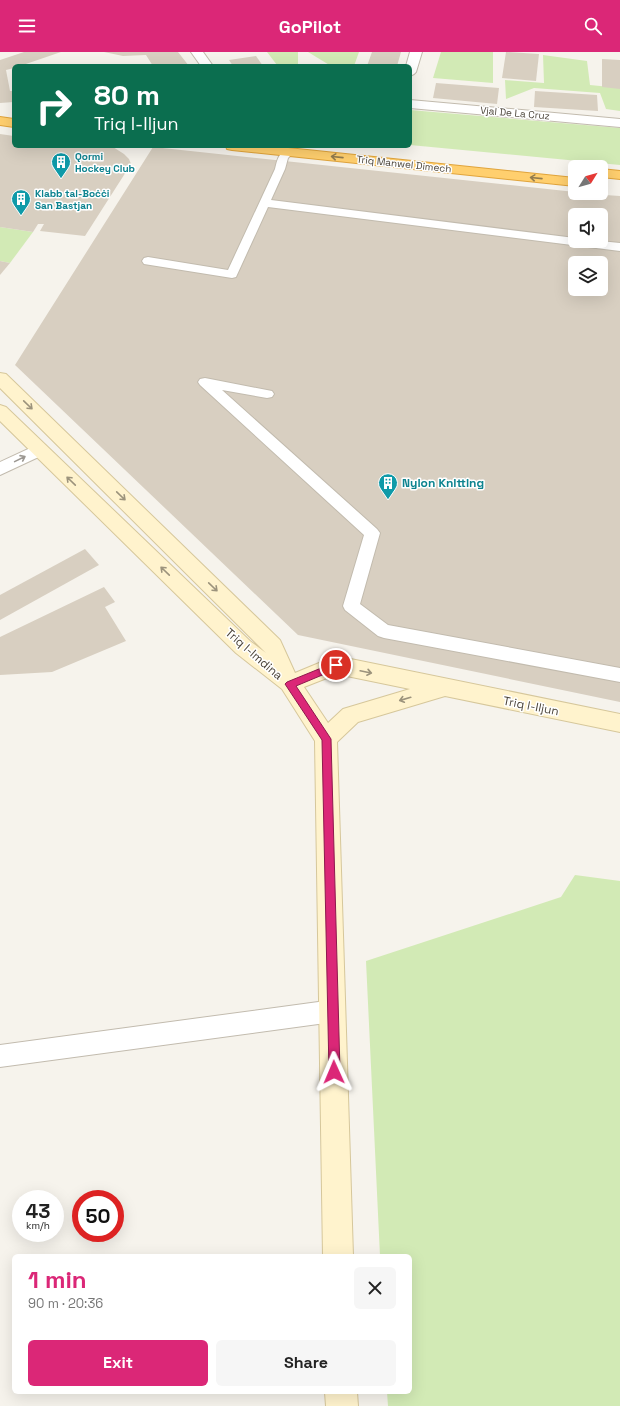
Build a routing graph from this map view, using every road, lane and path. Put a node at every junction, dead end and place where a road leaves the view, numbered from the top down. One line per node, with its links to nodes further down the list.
1 (197, 52): 3 (street)
2 (416, 52): 4 (street)
3 (206, 64)
4 (412, 65)
5 (412, 104): 10 (street, Vjal De La Cruz)
6 (0, 111): 7 (highway)
7 (12, 112)
8 (0, 122): 9 (highway)
9 (12, 123)
10 (620, 123)
11 (251, 148): 13 (highway, Triq Manwel Dimech)
12 (370, 148): 14 (highway, Triq Manwel Dimech)
13 (289, 152): 17 (highway, Triq Manwel Dimech, one-way to 13); 20 (lane)
14 (568, 169)
15 (608, 174): 16 (highway)
16 (620, 175)
17 (568, 181)
18 (608, 186): 19 (highway)
19 (620, 187)
20 (264, 203): 21 (lane); 22 (lane)
21 (620, 247)
22 (148, 262)
23 (0, 378): 29 (main road, Triq l-Imdina, one-way to 29)
24 (267, 394): 28 (lane)
25 (0, 411): 26 (main road, Triq l-Imdina)
26 (39, 450): 27 (street, one-way to 26); 29 (main road, Triq l-Imdina, one-way to 26)
27 (0, 469)
28 (620, 675)
29 (290, 684): 30 (main road, Triq l-Iljun, one-way to 30); 32 (main road)
30 (443, 688): 31 (main road, Triq l-Iljun); 32 (main road, Triq l-Iljun, one-way to 32)
31 (620, 723)
32 (326, 739): 33 (main road)
33 (333, 1011): 34 (lane); 35 (main road)
34 (0, 1056)
35 (338, 1254)
36 (341, 1394): 37 (main road)
37 (342, 1406)

